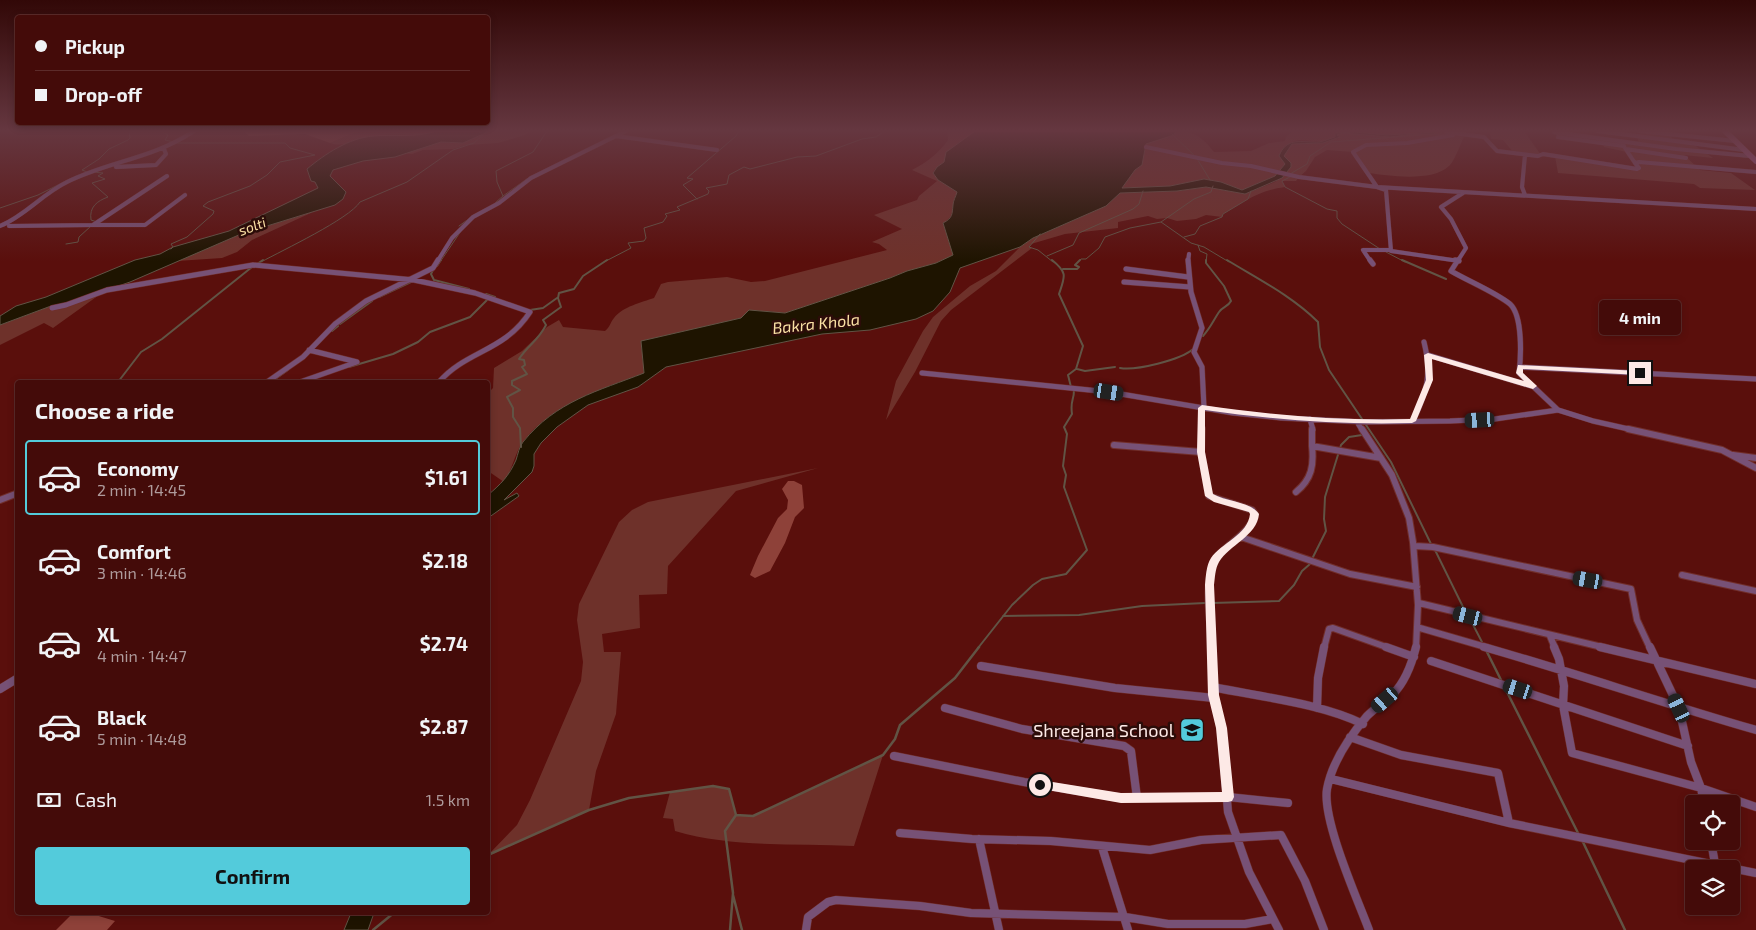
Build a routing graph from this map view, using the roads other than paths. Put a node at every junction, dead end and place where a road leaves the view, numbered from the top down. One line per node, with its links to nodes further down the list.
1 (84, 174): 12 (street)
2 (538, 174): 23 (street)
3 (1291, 174): 7 (street)
4 (1369, 174): 7 (street)
5 (1523, 174): 10 (street)
6 (167, 176): 13 (street)
7 (1377, 187): 8 (street); 17 (street)
8 (1463, 193): 10 (street); 19 (street)
9 (185, 195): 13 (street)
10 (1525, 195): 11 (street)
11 (1756, 209)
12 (13, 221): 14 (street); 15 (street)
13 (93, 225): 15 (street)
14 (0, 226)
15 (9, 226): 16 (street)
16 (0, 232)
17 (1391, 250): 19 (street); 20 (street)
18 (1189, 254): 22 (street)
19 (1459, 261): 30 (street)
20 (1373, 264)
21 (1126, 269): 22 (street)
22 (1188, 277): 25 (street)
23 (411, 280): 26 (street); 28 (street); 35 (street)
24 (1124, 282): 25 (street)
25 (1190, 287): 37 (street)
26 (52, 308)
27 (1424, 342): 29 (street)
28 (310, 350): 33 (street); 34 (street)
29 (1428, 355): 36 (street); 40 (street)
30 (1520, 367): 32 (street); 36 (street)
31 (922, 373): 37 (street)
32 (1756, 379)
33 (270, 380)
34 (306, 380)
35 (440, 380)
36 (1533, 386): 38 (street)
37 (1203, 408): 39 (street); 44 (street)
38 (1558, 410): 40 (street); 45 (street)
39 (1310, 419): 41 (street); 43 (street)
40 (1412, 421): 41 (street)
41 (1356, 422): 46 (street)
42 (1114, 445): 44 (street)
43 (1312, 446): 46 (street); 49 (street)
44 (1201, 452): 52 (street)
45 (1731, 455): 47 (street); 48 (street)
46 (1381, 458): 53 (street)
47 (1756, 458)
48 (1756, 468)
49 (1296, 492)
50 (15, 494): 51 (street)
51 (0, 500)
52 (1241, 537): 55 (street); 67 (street)
53 (1414, 546): 55 (street); 61 (street)
54 (1682, 575): 56 (street)
55 (1417, 587): 57 (street)
56 (1756, 590)
57 (1419, 603): 58 (street); 59 (street)
58 (1420, 628): 60 (street); 64 (street)
59 (1550, 636): 61 (street); 64 (street)
60 (1414, 657): 72 (street); 74 (street)
61 (1656, 660): 66 (street); 73 (street)
62 (1431, 661): 70 (street)
63 (981, 666): 69 (street)
64 (1560, 670): 70 (street); 73 (street)
65 (15, 680): 68 (street)
66 (1756, 684)
67 (1213, 687): 69 (street); 72 (street)
68 (0, 689)
69 (1214, 698): 82 (street)
70 (1563, 705): 77 (street); 80 (street)
71 (945, 708): 83 (street)
72 (1317, 708): 74 (street)
73 (1679, 708): 75 (street); 77 (street)
74 (1363, 724): 76 (street)
75 (1756, 730)
76 (1350, 737): 79 (street); 86 (street)
77 (1688, 746): 80 (street)
78 (894, 756): 83 (street)
79 (1331, 779): 86 (street); 102 (street)
80 (1701, 788): 81 (street); 85 (street)
81 (1702, 795)
82 (1228, 797): 83 (street); 84 (street); 88 (street)
83 (1137, 798)
84 (1288, 804)
85 (1756, 807)
86 (1509, 823): 91 (street)
87 (900, 833): 89 (street)
88 (1237, 837): 90 (street); 96 (street); 101 (street)
89 (979, 839): 90 (street); 94 (street)
90 (1102, 847): 95 (street)
91 (1696, 860)
92 (1740, 869): 93 (street)
93 (1756, 873)
94 (996, 913): 95 (street); 97 (street); 98 (street)
95 (1125, 917): 96 (street); 99 (street)
96 (1273, 919): 100 (street)
97 (806, 930)
98 (999, 930)
99 (1128, 930)
100 (1279, 930)
101 (1324, 930)
102 (1369, 930)

